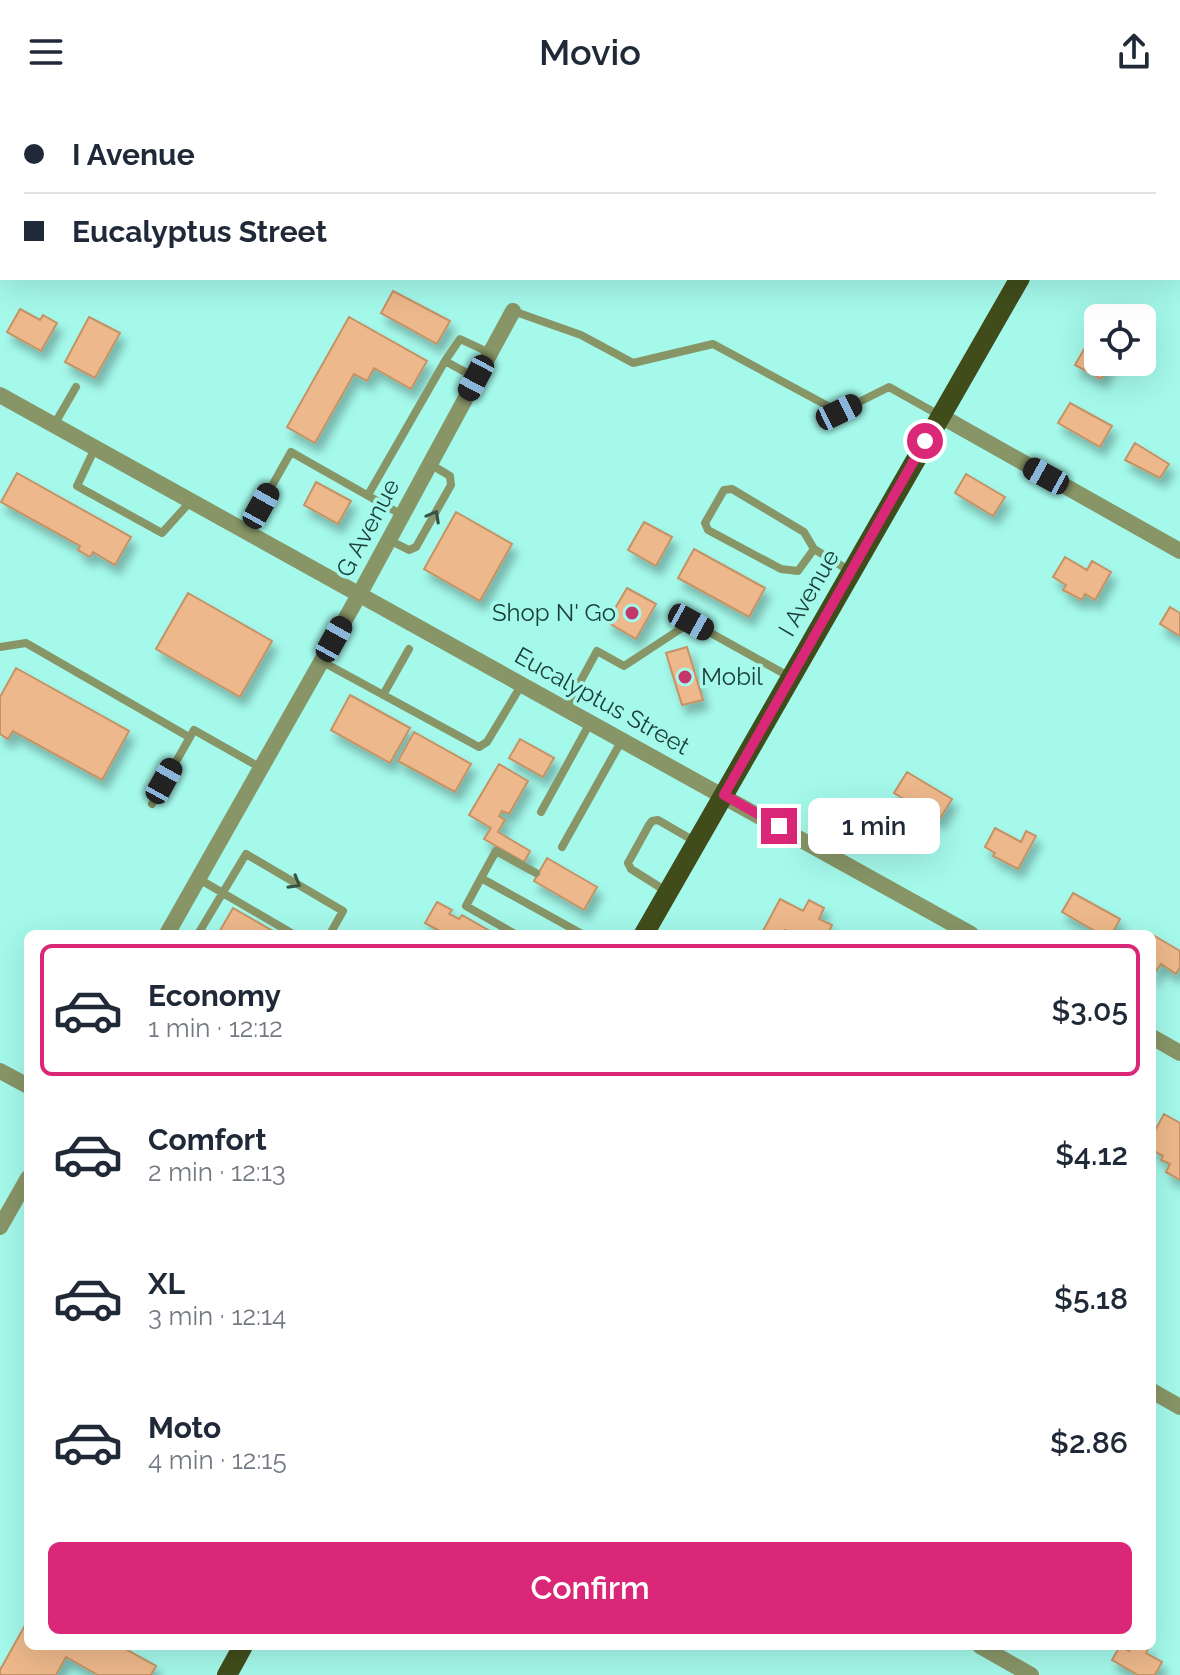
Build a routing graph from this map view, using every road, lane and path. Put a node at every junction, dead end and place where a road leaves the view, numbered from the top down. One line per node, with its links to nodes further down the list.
1 (1019, 280): 8 (main road, I Avenue)
2 (513, 311): 3 (street, G Avenue); 8 (lane)
3 (490, 353): 4 (lane); 5 (street, G Avenue)
4 (445, 361): 5 (lane); 12 (lane)
5 (476, 378): 11 (street, G Avenue)
6 (76, 387): 9 (lane)
7 (0, 395): 9 (street, Eucalyptus Street)
8 (939, 415): 18 (street); 19 (main road, I Avenue)
9 (54, 425): 10 (street, Eucalyptus Street)
10 (95, 448): 13 (street, Eucalyptus Street); 13 (lane)
11 (430, 464): 14 (street, G Avenue); 16 (lane, one-way to 11)
12 (368, 495): 14 (lane); 15 (lane)
13 (191, 502): 15 (street, Eucalyptus Street)
14 (403, 515): 16 (street, G Avenue)
15 (246, 532): 20 (street, Eucalyptus Street)
16 (389, 540): 20 (street, G Avenue)
17 (814, 549): 17 (lane); 19 (lane)
18 (1180, 551)
19 (851, 571): 24 (main road, I Avenue)
20 (359, 595): 23 (street, G Avenue); 25 (street, Eucalyptus Street)
21 (0, 647): 29 (lane)
22 (409, 649): 26 (lane)
23 (321, 661): 26 (lane); 31 (street, G Avenue)
24 (791, 677): 27 (lane); 32 (main road, I Avenue)
25 (522, 684): 26 (lane); 27 (street, Eucalyptus Street)
26 (383, 695)
27 (566, 708): 28 (street, Eucalyptus Street)
28 (591, 722): 30 (street, Eucalyptus Street); 34 (lane)
29 (189, 737): 31 (lane); 33 (lane)
30 (622, 739): 32 (street, Eucalyptus Street); 36 (lane)
31 (261, 768): 38 (street, G Avenue)
32 (724, 795): 35 (main road, I Avenue); 49 (street, Eucalyptus Street)
33 (152, 804)
34 (541, 812)
35 (697, 842): 40 (main road, I Avenue); 40 (lane)
36 (562, 847)
37 (536, 873): 39 (lane)
38 (198, 878): 41 (lane); 42 (street, G Avenue)
39 (481, 878): 46 (lane); 47 (lane)
40 (668, 892): 48 (main road, I Avenue)
41 (223, 893): 43 (lane); 44 (lane); 45 (lane, one-way to 45)
42 (169, 930)
43 (200, 930)
44 (286, 930)
45 (332, 930)
46 (508, 930)
47 (575, 930)
48 (646, 930)
49 (964, 930)
50 (1156, 1039): 51 (street)
51 (1180, 1053)
52 (0, 1071): 53 (street)
53 (24, 1084)
54 (24, 1185): 55 (street)
55 (0, 1227)
56 (1156, 1393): 57 (street)
57 (1180, 1407)
58 (241, 1650): 60 (main road)
59 (987, 1650): 61 (street)
60 (227, 1675)
61 (1031, 1675)

